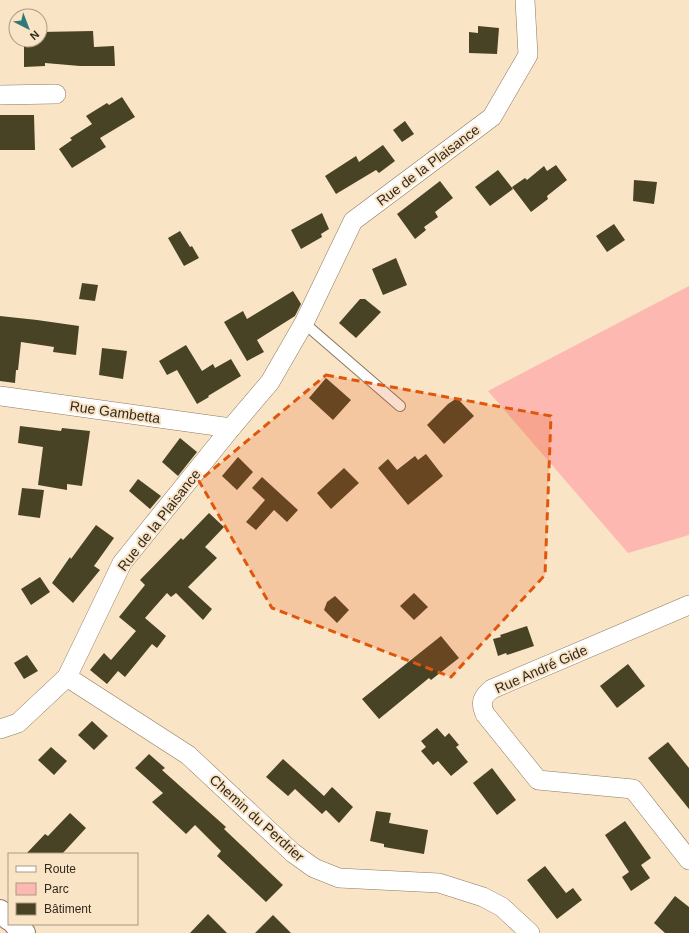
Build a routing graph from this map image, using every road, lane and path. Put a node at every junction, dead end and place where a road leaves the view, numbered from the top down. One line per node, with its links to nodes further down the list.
1 (525, 0): 4 (street, Rue de la Plaisance)
2 (56, 94): 3 (street)
3 (0, 95)
4 (304, 323): 6 (lane); 7 (street, Rue de la Plaisance)
5 (0, 396): 7 (street, Rue Gambetta)
6 (400, 406)
7 (231, 428): 9 (street, Rue de la Plaisance)
8 (689, 605): 11 (street, Rue André Gide)
9 (67, 677): 10 (street, Rue de la Plaisance); 16 (street, Chemin du Perdrier)
10 (0, 729)
11 (689, 860)
12 (0, 911): 13 (street)
13 (8, 918)
14 (16, 925): 15 (street)
15 (24, 933)
16 (530, 933)

